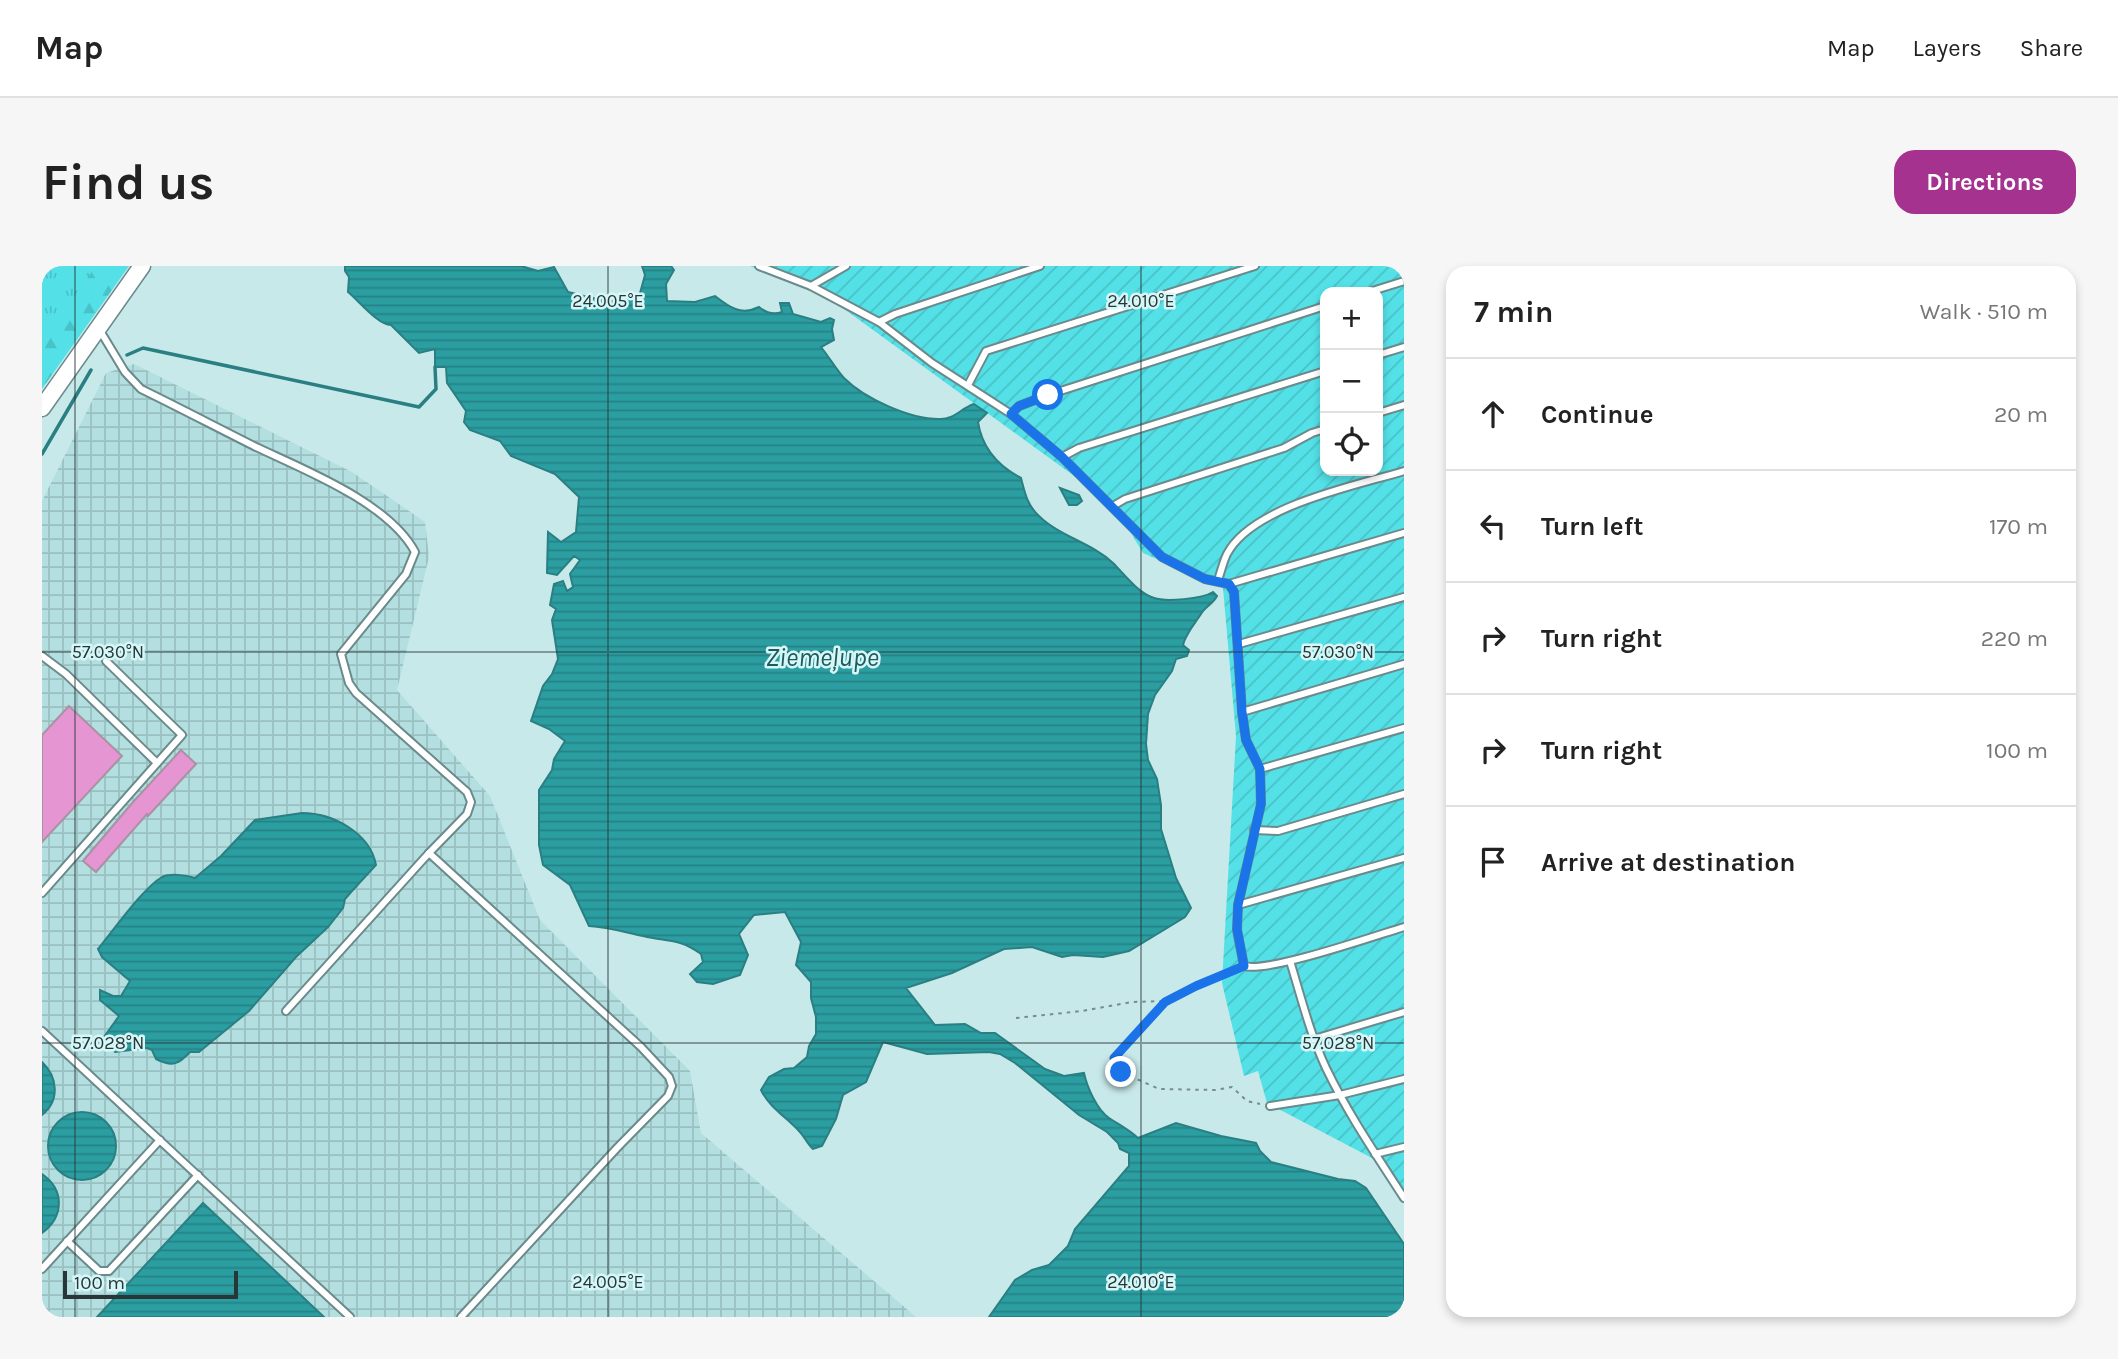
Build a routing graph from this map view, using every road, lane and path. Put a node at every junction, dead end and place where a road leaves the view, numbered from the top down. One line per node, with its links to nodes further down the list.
1 (142, 266): 11 (street)
2 (759, 266): 7 (lane)
3 (846, 266): 7 (lane)
4 (1040, 266): 10 (lane)
5 (1255, 266): 15 (lane)
6 (1404, 281): 8 (lane)
7 (811, 286): 10 (lane)
8 (1383, 288)
9 (1320, 308): 19 (lane)
10 (878, 322): 15 (lane)
11 (98, 327): 16 (street); 38 (lane)
12 (1404, 347): 13 (lane)
13 (1383, 353)
14 (1320, 373): 21 (lane)
15 (968, 385): 19 (lane)
16 (43, 405)
17 (1404, 405): 18 (lane)
18 (1383, 411)
19 (1011, 414): 21 (lane)
20 (1320, 431): 23 (lane)
21 (1062, 457): 23 (lane)
22 (1404, 471): 25 (lane)
23 (1113, 506): 25 (lane)
24 (1404, 533): 26 (lane)
25 (1218, 580): 26 (lane)
26 (1229, 584): 28 (lane)
27 (1404, 597): 28 (lane)
28 (1239, 643): 32 (lane)
29 (42, 656): 34 (lane)
30 (106, 662): 34 (lane)
31 (1404, 664): 32 (lane)
32 (1242, 712): 35 (lane)
33 (1404, 728): 35 (lane)
34 (157, 763): 40 (lane)
35 (1260, 769): 37 (lane)
36 (1404, 794): 37 (lane)
37 (1254, 830): 41 (lane)
38 (429, 853): 46 (lane); 62 (lane)
39 (1404, 858): 41 (lane)
40 (42, 893)
41 (1238, 905): 44 (lane)
42 (1404, 928): 43 (lane)
43 (1290, 961): 44 (lane); 50 (lane)
44 (1244, 966): 45 (path)
45 (1165, 1002): 48 (path); 53 (path)
46 (286, 1011)
47 (1404, 1012): 50 (lane)
48 (1016, 1018)
49 (42, 1031): 54 (lane)
50 (1314, 1039): 52 (lane)
51 (1404, 1079): 52 (lane)
52 (1340, 1095): 53 (lane); 56 (lane)
53 (1270, 1106)
54 (160, 1140): 57 (lane); 59 (lane)
55 (1404, 1147): 56 (lane)
56 (1375, 1154): 58 (lane)
57 (198, 1175): 59 (lane); 61 (lane)
58 (1404, 1199)
59 (67, 1241): 60 (lane)
60 (42, 1269)
61 (350, 1317)
62 (461, 1317)

